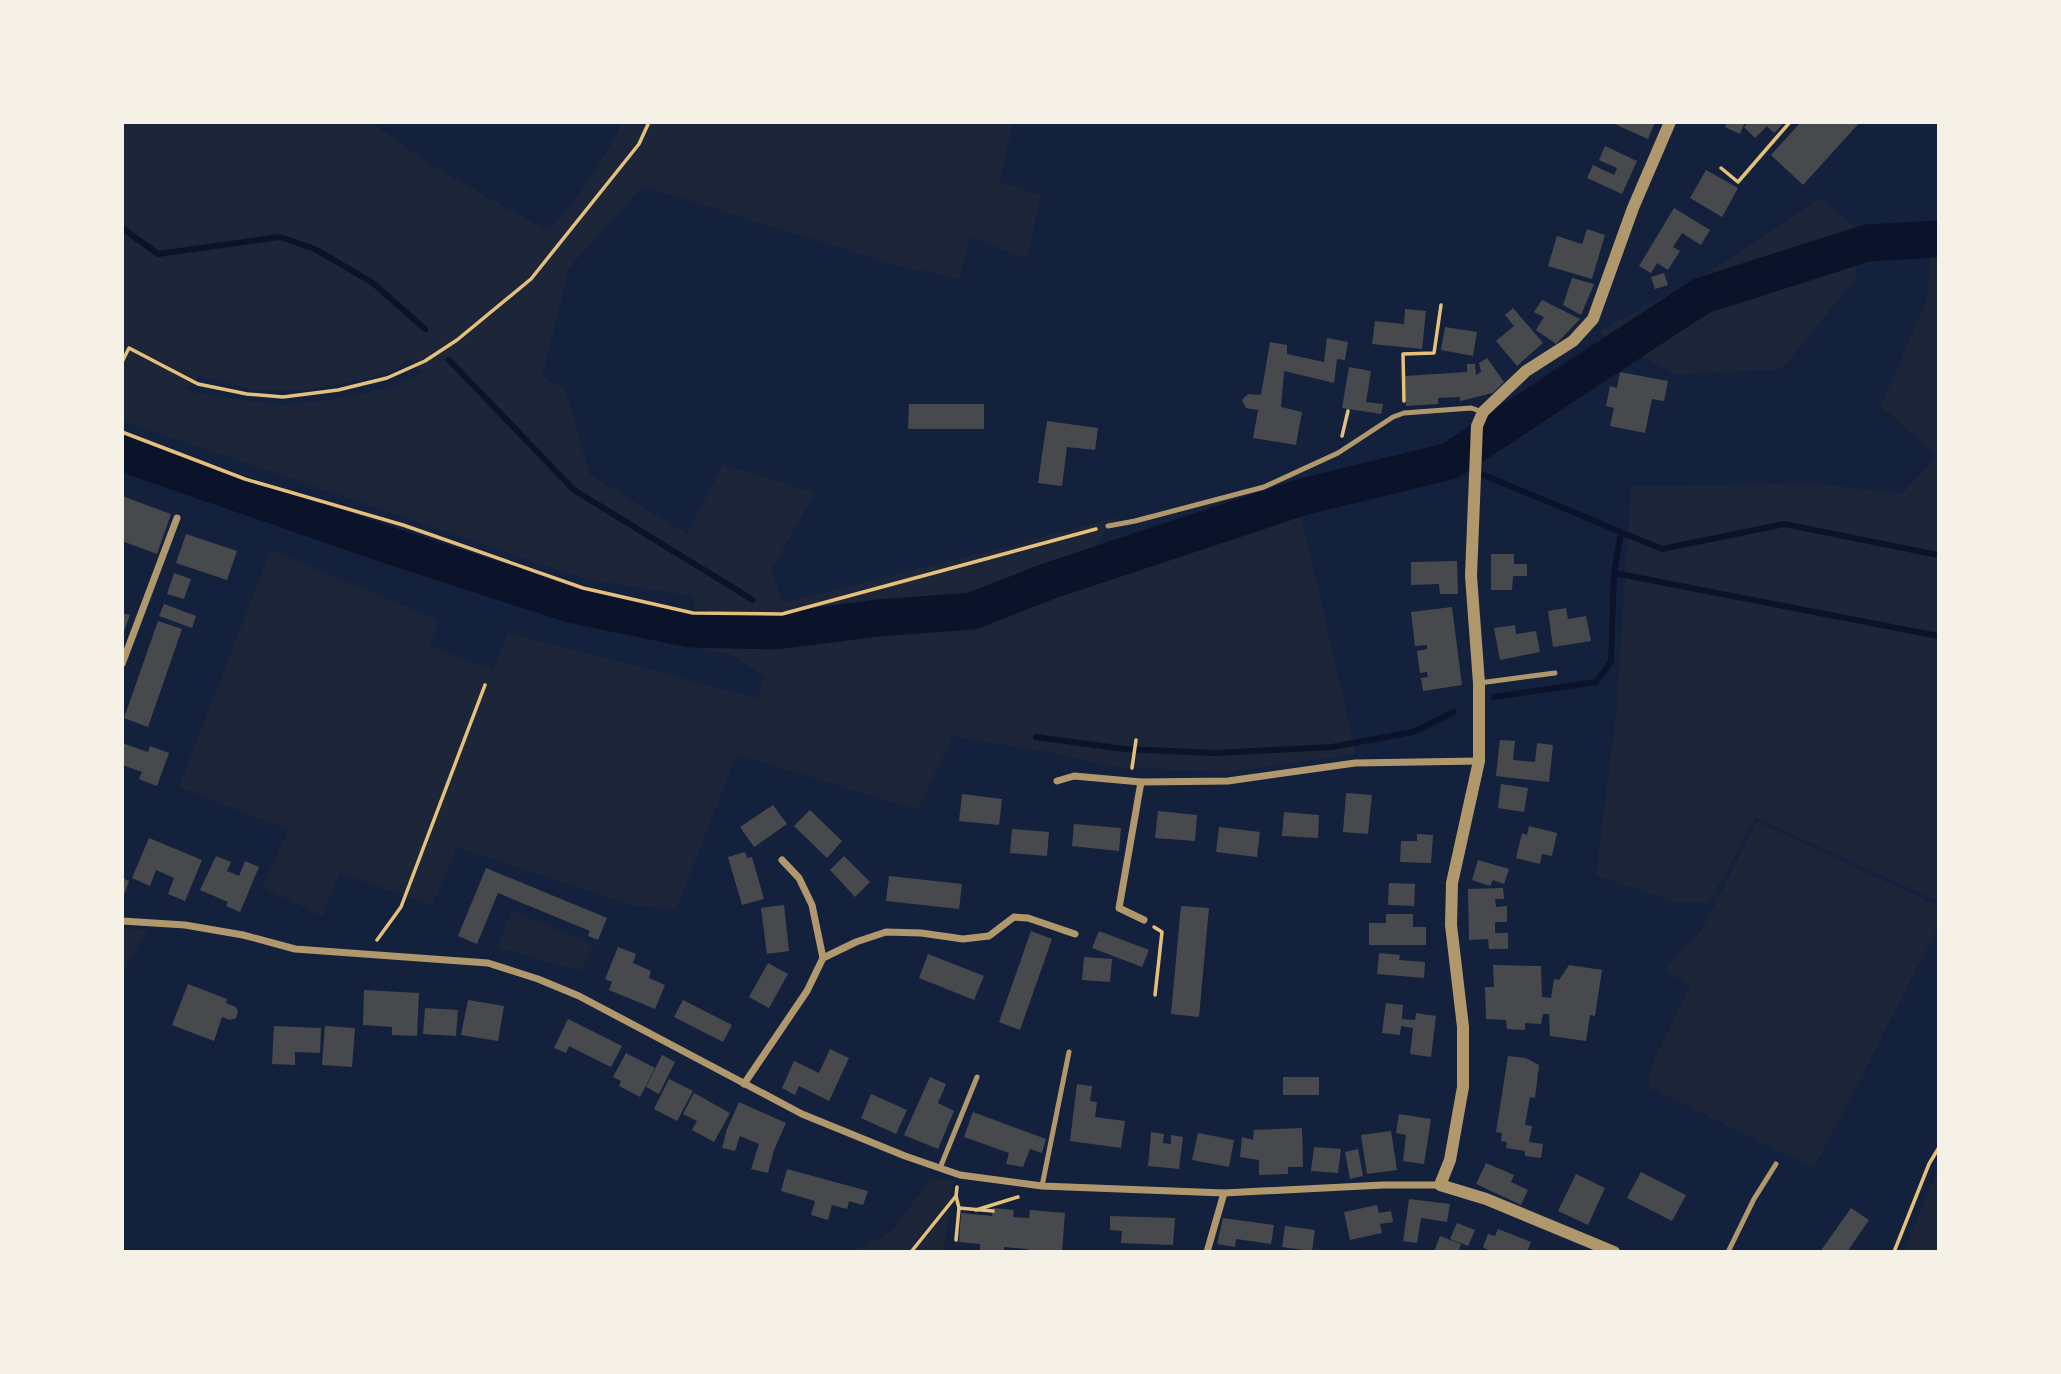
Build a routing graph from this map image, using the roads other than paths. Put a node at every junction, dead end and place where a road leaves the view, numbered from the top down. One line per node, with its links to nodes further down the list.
1 (1670, 122): 2 (street)
2 (1483, 412): 4 (lane); 7 (street)
3 (177, 518): 5 (street)
4 (1108, 526)
5 (122, 664)
6 (1555, 673): 7 (lane)
7 (1479, 683): 8 (street)
8 (1479, 761): 10 (street); 22 (street)
9 (1057, 781): 10 (street)
10 (1141, 782): 12 (street)
11 (782, 860): 15 (street)
12 (1144, 920)
13 (122, 921): 18 (street)
14 (1075, 934): 15 (street)
15 (823, 958): 18 (street)
16 (1069, 1052): 21 (lane)
17 (977, 1077): 20 (lane)
18 (744, 1084): 20 (street)
19 (1776, 1164): 26 (lane)
20 (940, 1168): 21 (street)
21 (1042, 1185): 23 (street)
22 (1440, 1185): 23 (street); 25 (street)
23 (1224, 1193): 24 (street)
24 (1208, 1251)
25 (1614, 1251)
26 (1728, 1251)

